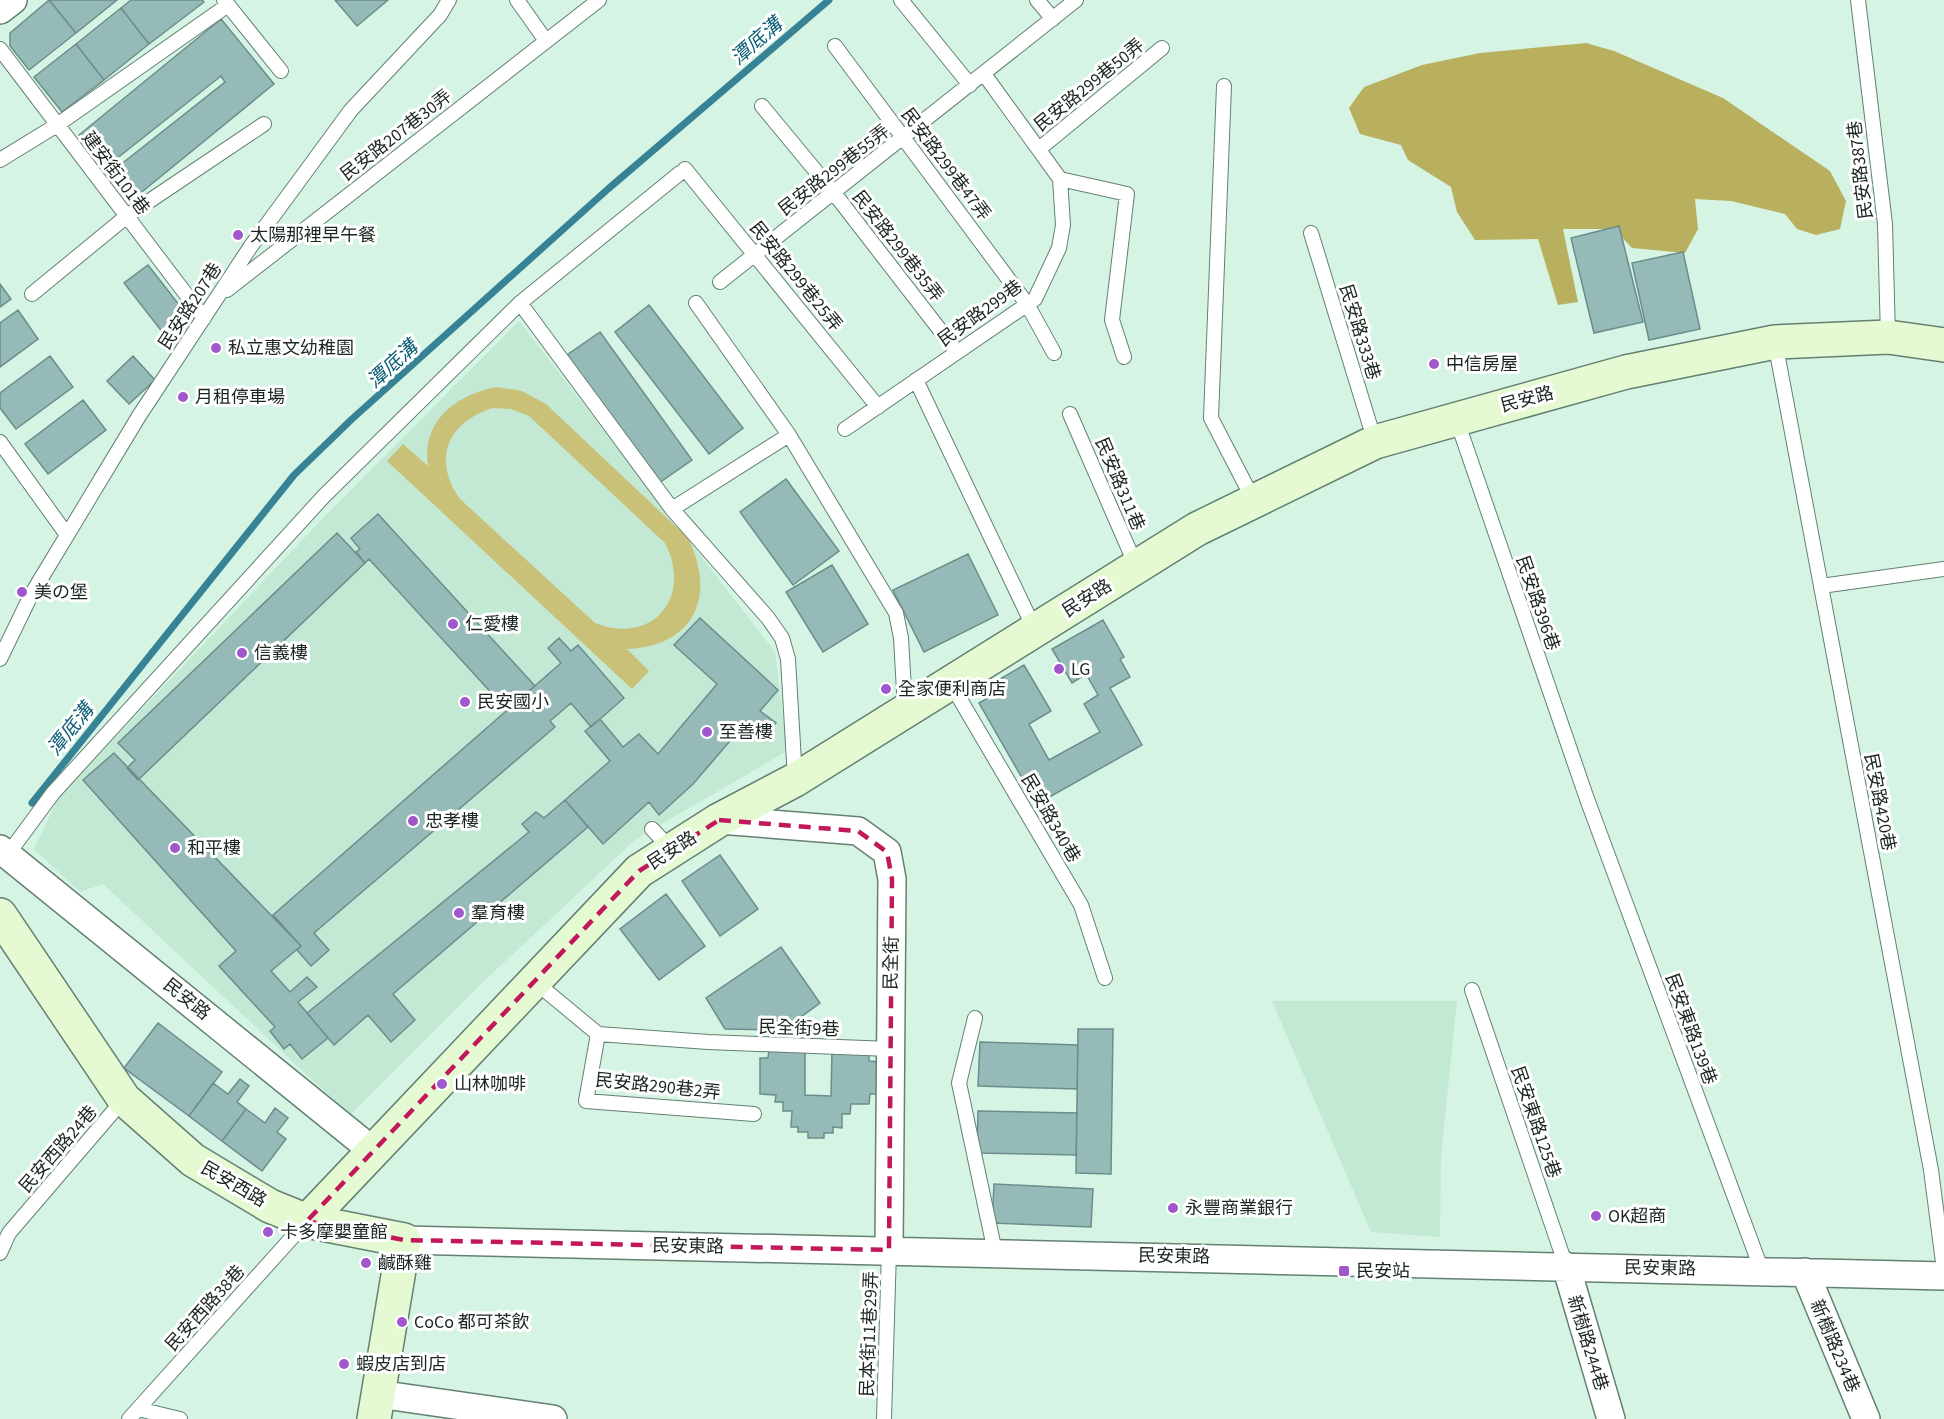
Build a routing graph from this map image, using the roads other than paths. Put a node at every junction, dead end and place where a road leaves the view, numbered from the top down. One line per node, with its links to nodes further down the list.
1 (13, 0): 10 (street)
2 (449, 0): 33 (lane, 民安路207巷)
3 (517, 0): 12 (lane)
4 (599, 0): 12 (lane, 民安路207巷30弄)
5 (901, 0): 18 (lane)
6 (1037, 0): 11 (lane)
7 (1076, 0): 11 (lane, 民安路299巷55弄)
8 (1858, 0): 38 (lane, 民安路387巷)
9 (226, 2): 16 (lane); 22 (lane)
10 (0, 10)
11 (1053, 19): 17 (lane, 民安路299巷55弄)
12 (546, 41): 33 (lane, 民安路207巷30弄)
13 (835, 46): 23 (lane, 民安路299巷47弄)
14 (1162, 48): 24 (lane, 民安路299巷50弄)
15 (0, 49): 22 (lane, 建安街101巷)
16 (281, 71)
17 (984, 74): 18 (lane, 民安路299巷55弄); 24 (lane)
18 (970, 85): 23 (lane, 民安路299巷55弄)
19 (1224, 86): 52 (lane)
20 (762, 106): 27 (lane, 民安路299巷35弄)
21 (264, 124): 28 (lane)
22 (57, 125): 25 (lane); 28 (lane, 建安街101巷)
23 (903, 138): 27 (lane, 民安路299巷55弄); 36 (lane, 民安路299巷47弄)
24 (1039, 149): 26 (lane)
25 (0, 160)
26 (1060, 179): 36 (lane, 民安路299巷); 43 (lane)
27 (834, 193): 30 (lane, 民安路299巷55弄); 41 (lane, 民安路299巷35弄)
28 (127, 216): 32 (lane); 37 (lane, 建安街101巷)
29 (1311, 233): 51 (lane, 民安路333巷)
30 (756, 255): 31 (lane, 民安路299巷55弄); 34 (lane, 民安路299巷25弄); 45 (lane, 民安路299巷25弄)
31 (720, 282)
32 (32, 294)
33 (215, 299): 37 (lane, 民安路207巷)
34 (520, 303): 53 (lane); 65 (lane)
35 (696, 303): 49 (lane)
36 (1028, 304): 41 (lane, 民安路299巷); 42 (lane, 民安路299巷47弄)
37 (204, 318): 54 (lane, 民安路207巷)
38 (1888, 337): 39 (street, 民安路); 40 (street, 民安路)
39 (1775, 342): 47 (street, 民安路); 57 (lane, 民安路420巷)
40 (1944, 345)
41 (957, 352): 44 (lane, 民安路299巷)
42 (1054, 353)
43 (1124, 357)
44 (916, 380): 45 (lane, 民安路299巷); 58 (lane)
45 (878, 407): 48 (lane, 民安路299巷)
46 (1070, 414): 55 (lane, 民安路311巷)
47 (1456, 418): 51 (street, 民安路); 63 (lane, 民安路396巷)
48 (845, 429)
49 (789, 435): 53 (lane); 61 (lane)
50 (0, 442): 54 (lane)
51 (1375, 442): 52 (street, 民安路)
52 (1254, 501): 55 (street, 民安路)
53 (672, 509): 62 (lane)
54 (67, 536): 59 (lane, 民安路207巷)
55 (1137, 568): 58 (street, 民安路)
56 (1944, 568): 57 (lane)
57 (1821, 586): 82 (lane, 民安路420巷)
58 (1035, 630): 60 (street, 民安路)
59 (0, 659)
60 (951, 684): 61 (street, 民安路); 67 (lane, 民安路340巷)
61 (905, 712): 62 (street, 民安路)
62 (795, 780): 64 (street, 民安路)
63 (1587, 799): 83 (lane, 民安東路139巷)
64 (719, 820): 68 (street, 民安路); 72 (street, 民全街)
65 (4, 851): 75 (street, 民安路)
66 (0, 915): 73 (street, 民安西路)
67 (1105, 978)
68 (534, 981): 71 (lane); 75 (street, 民安路)
69 (1472, 990): 81 (lane, 民安東路125巷)
70 (975, 1018): 79 (lane)
71 (598, 1034): 72 (lane, 民全街9巷); 74 (lane, 民安路290巷2弄)
72 (890, 1049): 78 (street, 民全街)
73 (124, 1099): 76 (street, 民安西路); 80 (lane, 民安西路24巷)
74 (754, 1114)
75 (373, 1150): 76 (street, 民安路)
76 (307, 1221): 77 (street, 民安西路); 87 (lane, 民安西路38巷)
77 (404, 1240): 78 (street, 民安東路); 86 (street)
78 (889, 1250): 79 (street, 民安東路); 90 (lane, 民本街11巷29弄)
79 (995, 1252): 81 (street, 民安東路)
80 (0, 1253)
81 (1566, 1266): 83 (street, 民安東路); 91 (street, 新樹路244巷)
82 (1944, 1270)
83 (1762, 1271): 84 (street, 民安東路)
84 (1805, 1272): 85 (street, 民安東路); 92 (street, 新樹路234巷)
85 (1944, 1275)
86 (376, 1406): 89 (street)
87 (134, 1414): 88 (lane)
88 (180, 1419)
89 (553, 1419)
90 (884, 1419)
91 (1611, 1419)
92 (1866, 1419)

